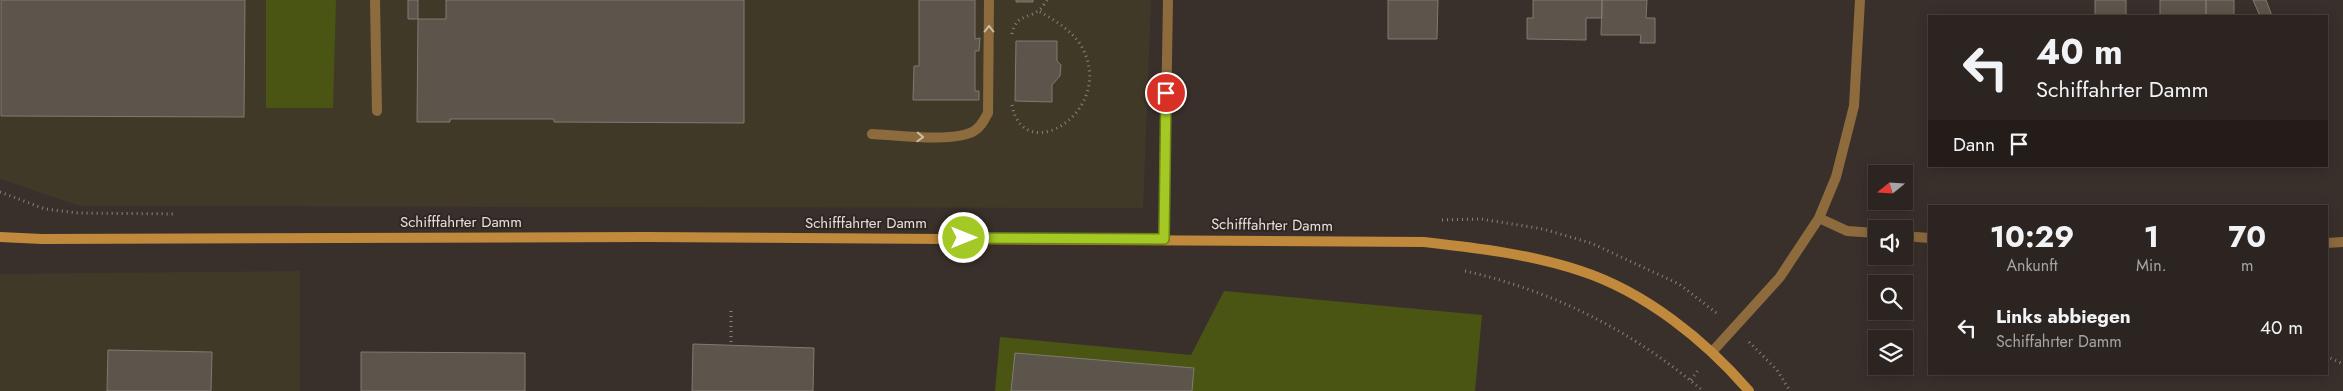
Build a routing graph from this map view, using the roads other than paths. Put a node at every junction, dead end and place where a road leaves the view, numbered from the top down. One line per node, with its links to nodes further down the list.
1 (375, 0): 5 (street)
2 (989, 0): 6 (street, one-way to 2)
3 (1168, 0): 12 (street)
4 (1860, 0): 7 (street)
5 (377, 111)
6 (872, 134)
7 (1819, 218): 8 (street); 15 (street)
8 (1868, 232)
9 (1913, 237): 11 (street)
10 (0, 238): 12 (main road, Schifffahrter Damm)
11 (1928, 238)
12 (1164, 239): 15 (main road, Schifffahrter Damm)
13 (2328, 242): 14 (street)
14 (2343, 242)
15 (1712, 352): 16 (main road, Schifffahrter Damm)
16 (1749, 391)

